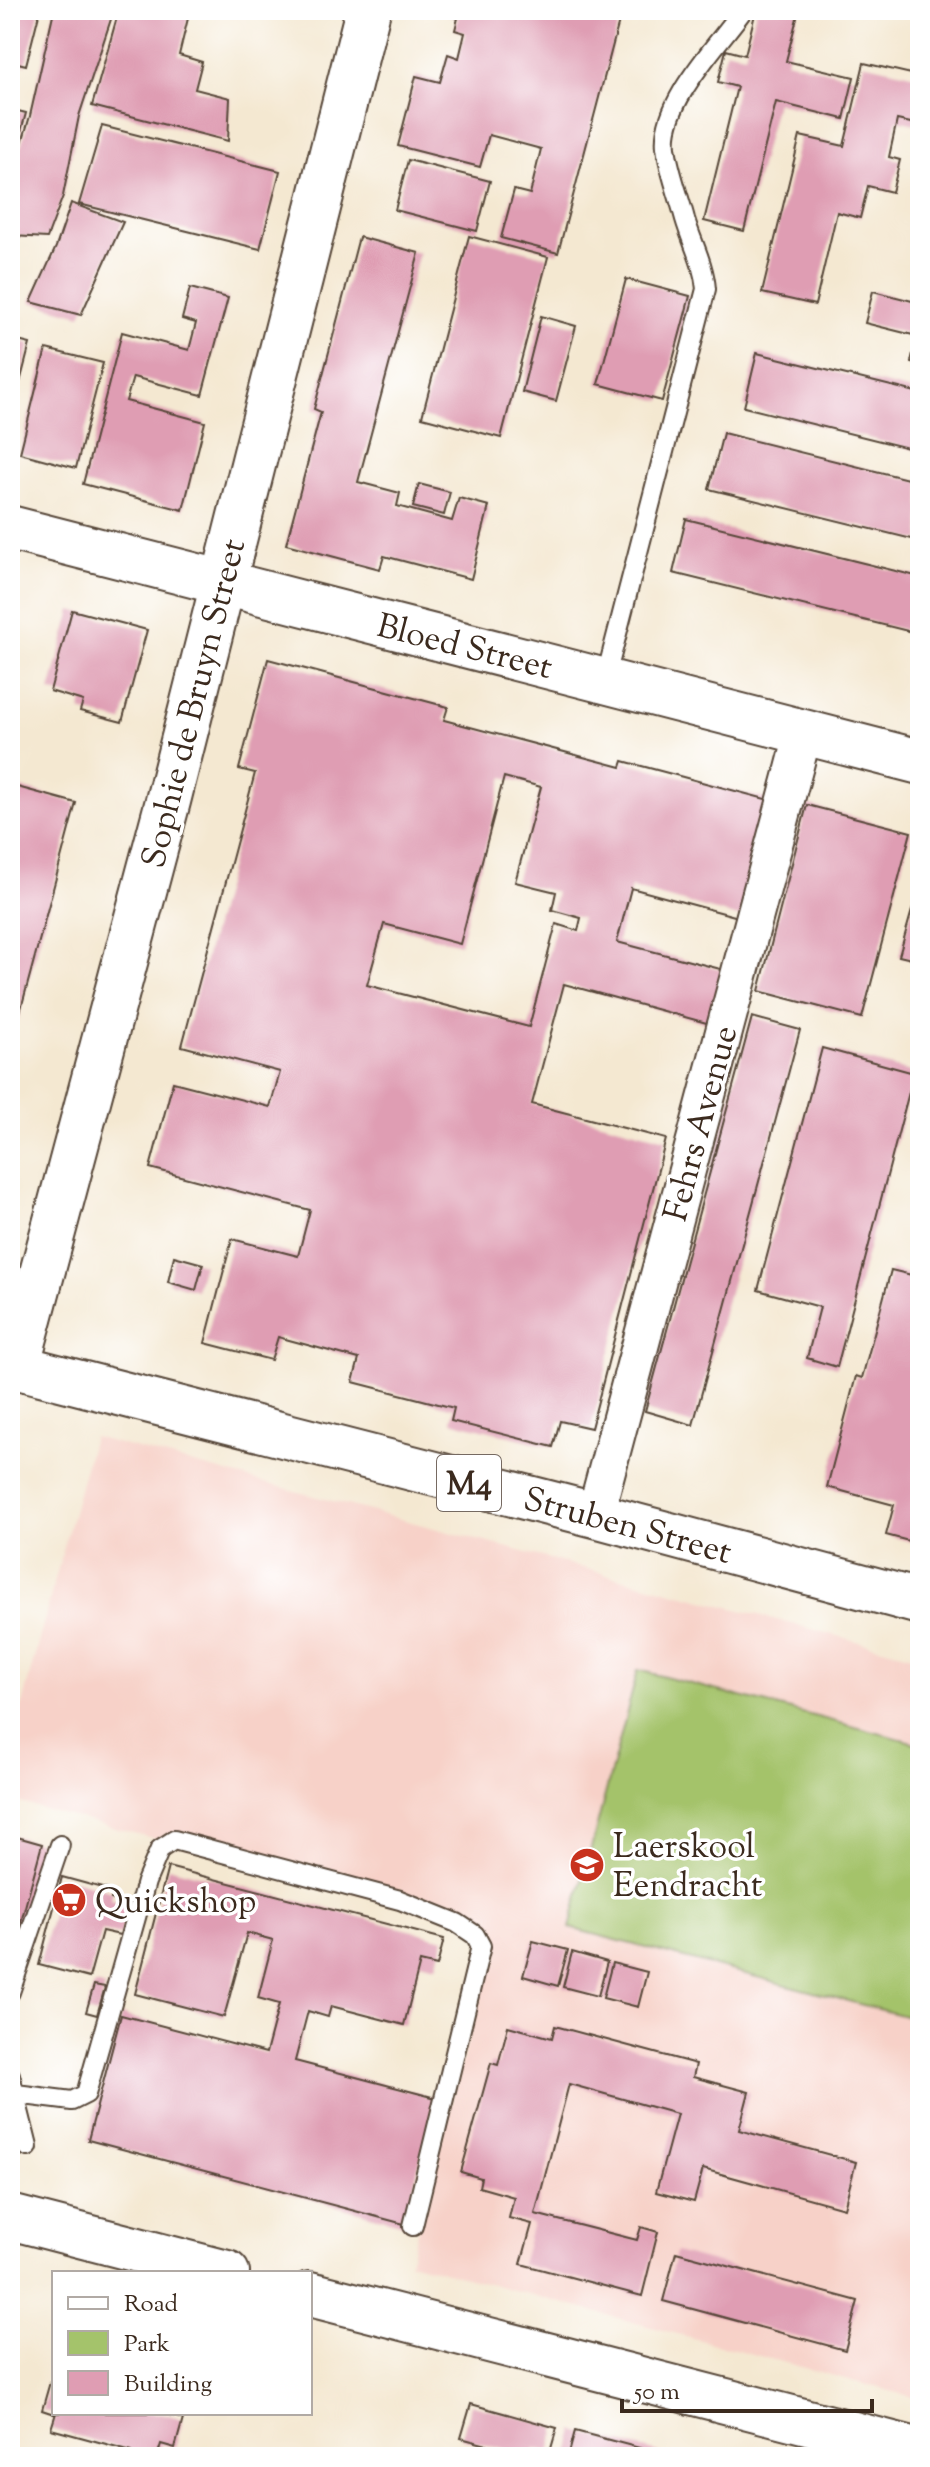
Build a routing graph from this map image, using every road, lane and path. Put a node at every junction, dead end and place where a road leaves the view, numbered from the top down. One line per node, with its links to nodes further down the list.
1 (368, 10): 4 (main road, Sophie de Bruyn Street)
2 (743, 10): 5 (lane)
3 (10, 528): 4 (main road, Bloed Street)
4 (222, 584): 5 (main road, Bloed Street); 8 (main road, Sophie de Bruyn Street)
5 (605, 680): 6 (main road, Bloed Street)
6 (804, 732): 7 (main road, Bloed Street); 9 (street, Fehrs Avenue)
7 (920, 762)
8 (12, 1375): 9 (main road, Struben Street / M4)
9 (595, 1515): 10 (main road, Struben Street / M4)
10 (920, 1602)
11 (60, 1845): 12 (lane)
12 (10, 1992)
13 (10, 2075): 14 (lane)
14 (16, 2094): 15 (lane); 17 (lane)
15 (28, 2147)
16 (10, 2217): 18 (main road)
17 (413, 2226)
18 (219, 2271)
19 (312, 2295): 20 (main road)
20 (920, 2451)

